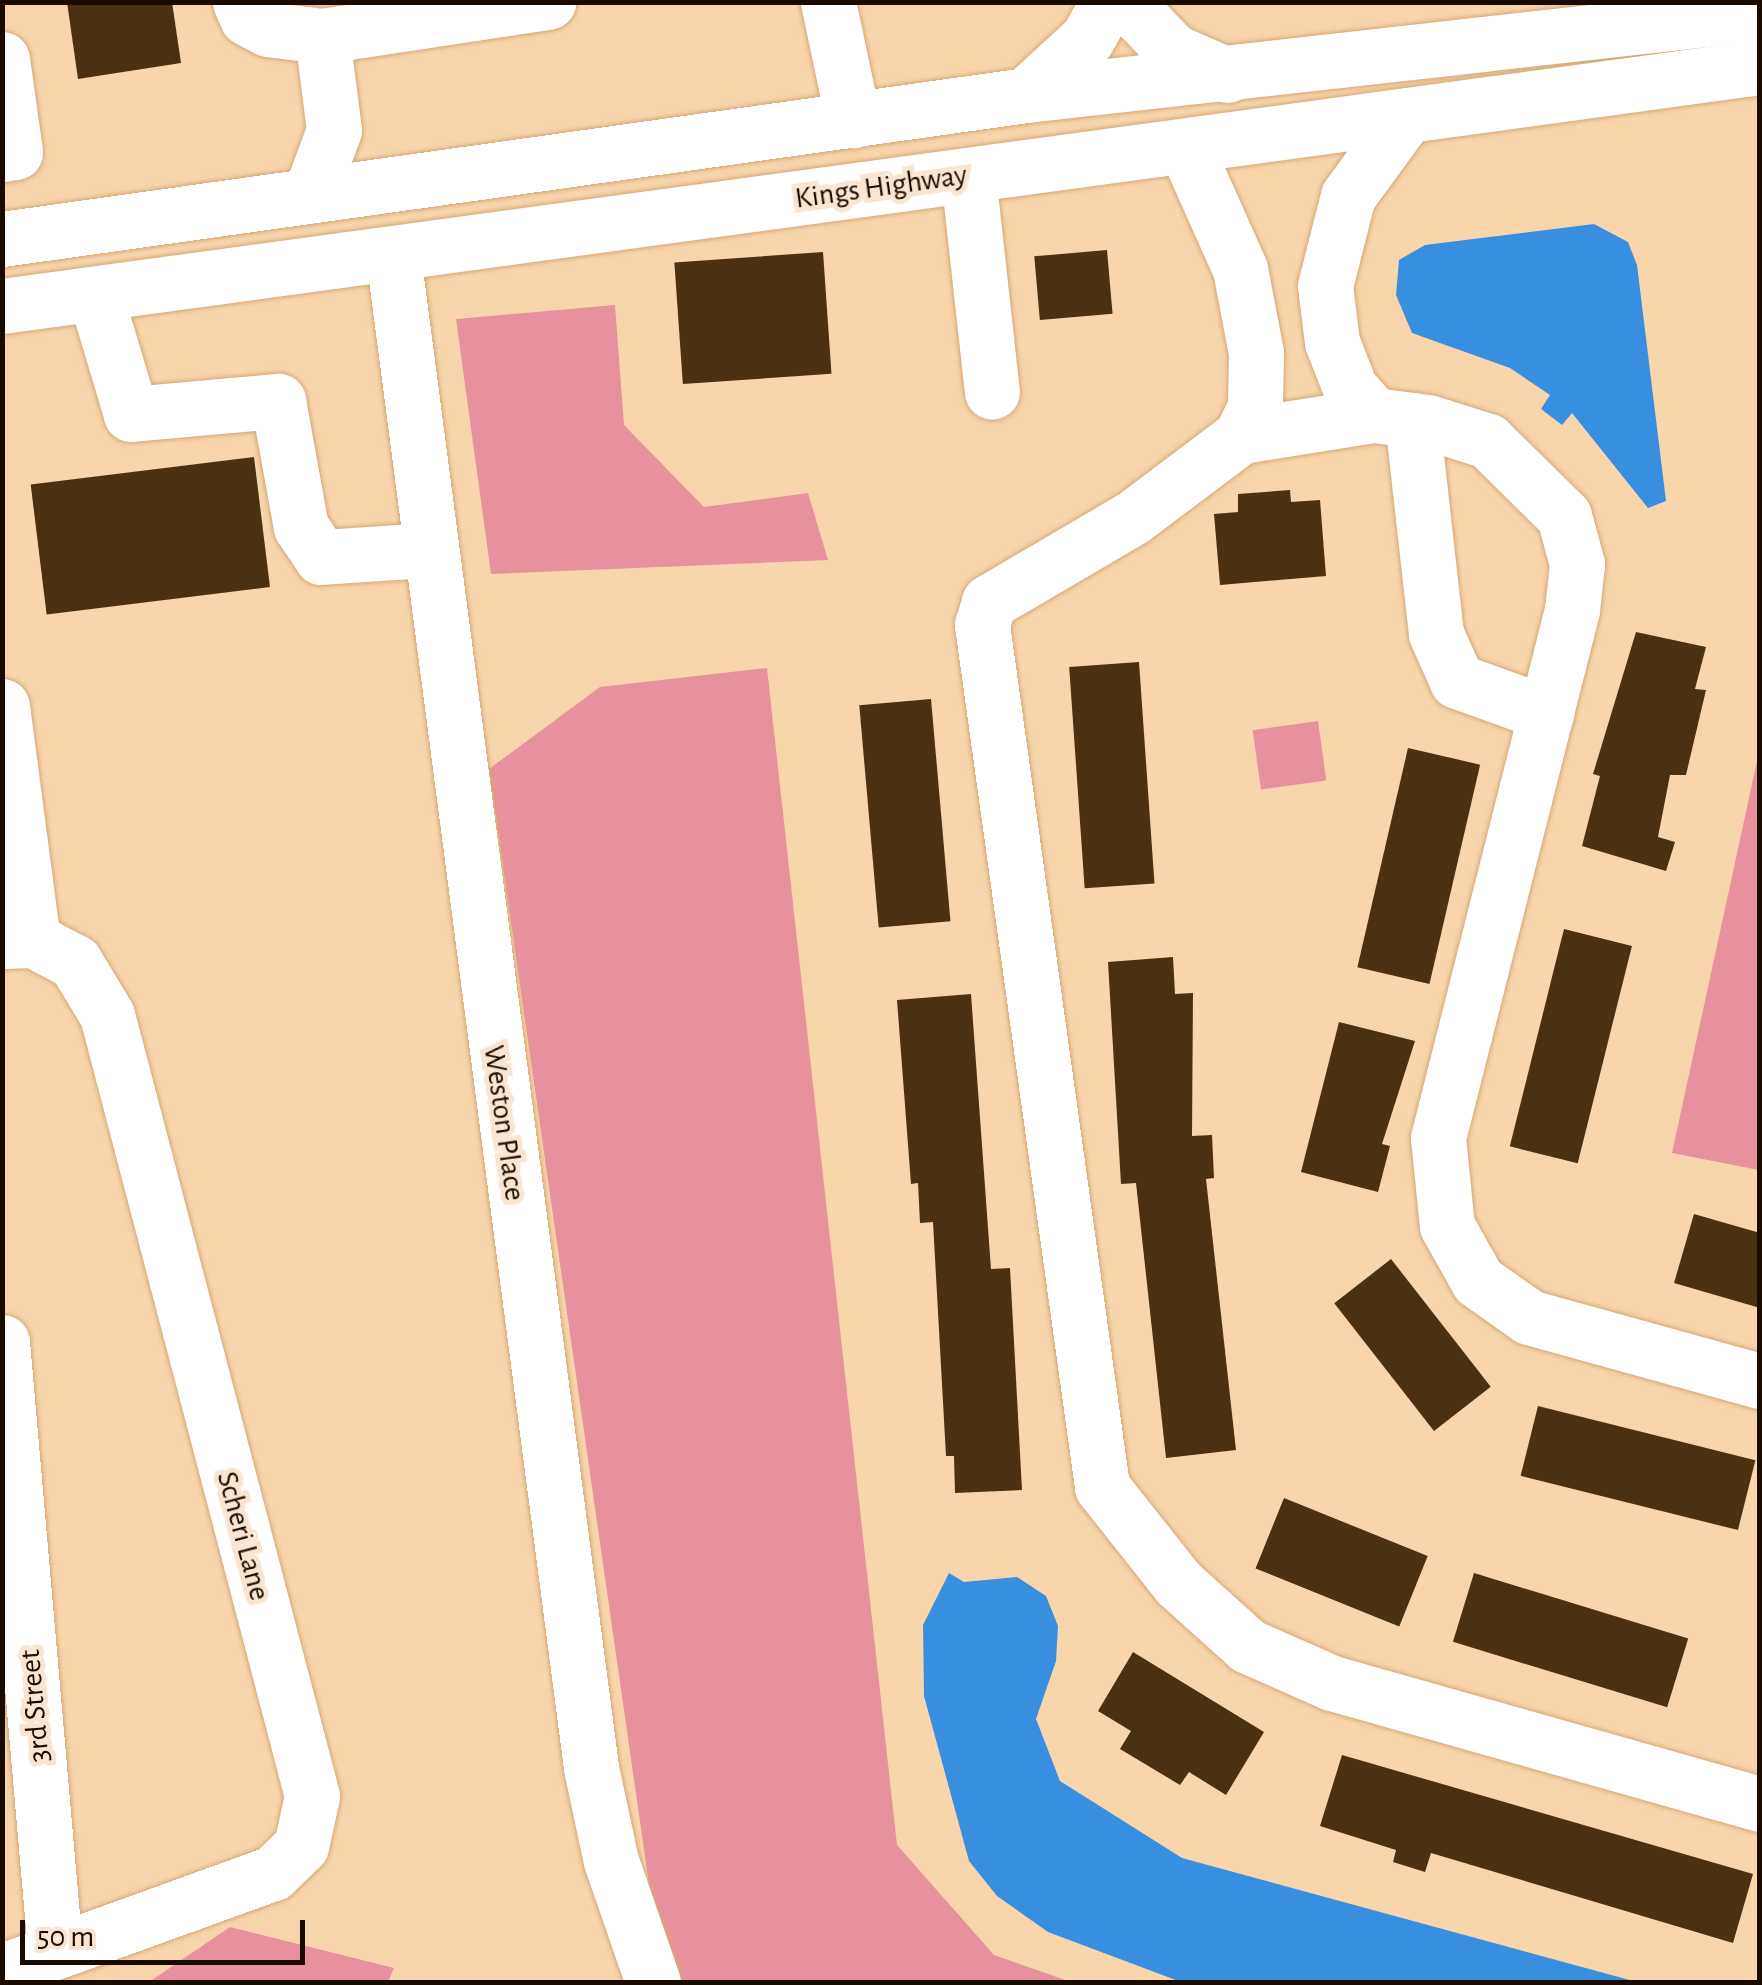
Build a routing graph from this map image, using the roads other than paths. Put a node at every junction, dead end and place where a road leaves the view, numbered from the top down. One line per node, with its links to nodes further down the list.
1 (240, 2): 7 (street)
2 (548, 2): 7 (street)
3 (828, 2): 13 (street)
4 (1108, 2): 11 (street)
5 (1126, 2): 10 (street)
6 (1735, 11): 10 (street)
7 (322, 36): 17 (street)
8 (2, 58): 15 (street)
9 (1760, 67): 12 (street, Kings Highway)
10 (1227, 75): 11 (street)
11 (1026, 96): 13 (street)
12 (1407, 115): 14 (street, Kings Highway); 23 (street)
13 (854, 120): 17 (street)
14 (1185, 146): 16 (street, Kings Highway); 24 (street)
15 (2, 154)
16 (968, 175): 19 (street, Kings Highway); 22 (street)
17 (310, 195): 18 (street)
18 (2, 239)
19 (392, 255): 20 (street, Kings Highway); 25 (street, Weston Place)
20 (95, 294): 21 (street, Kings Highway); 25 (street)
21 (2, 306)
22 (992, 392)
23 (1393, 417): 24 (street); 27 (street); 27 (street)
24 (1241, 436): 32 (street)
25 (427, 550): 35 (street, Weston Place)
26 (2, 706): 28 (street, Scheri Lane)
27 (1546, 713): 31 (street)
28 (11, 827): 29 (street, Scheri Lane)
29 (13, 941): 33 (street, Scheri Lane)
30 (2, 1342): 33 (street, 3rd Street)
31 (1760, 1381)
32 (1760, 1804)
33 (55, 1950): 34 (street, Scheri Lane)
34 (2, 1971)
35 (653, 1982)

